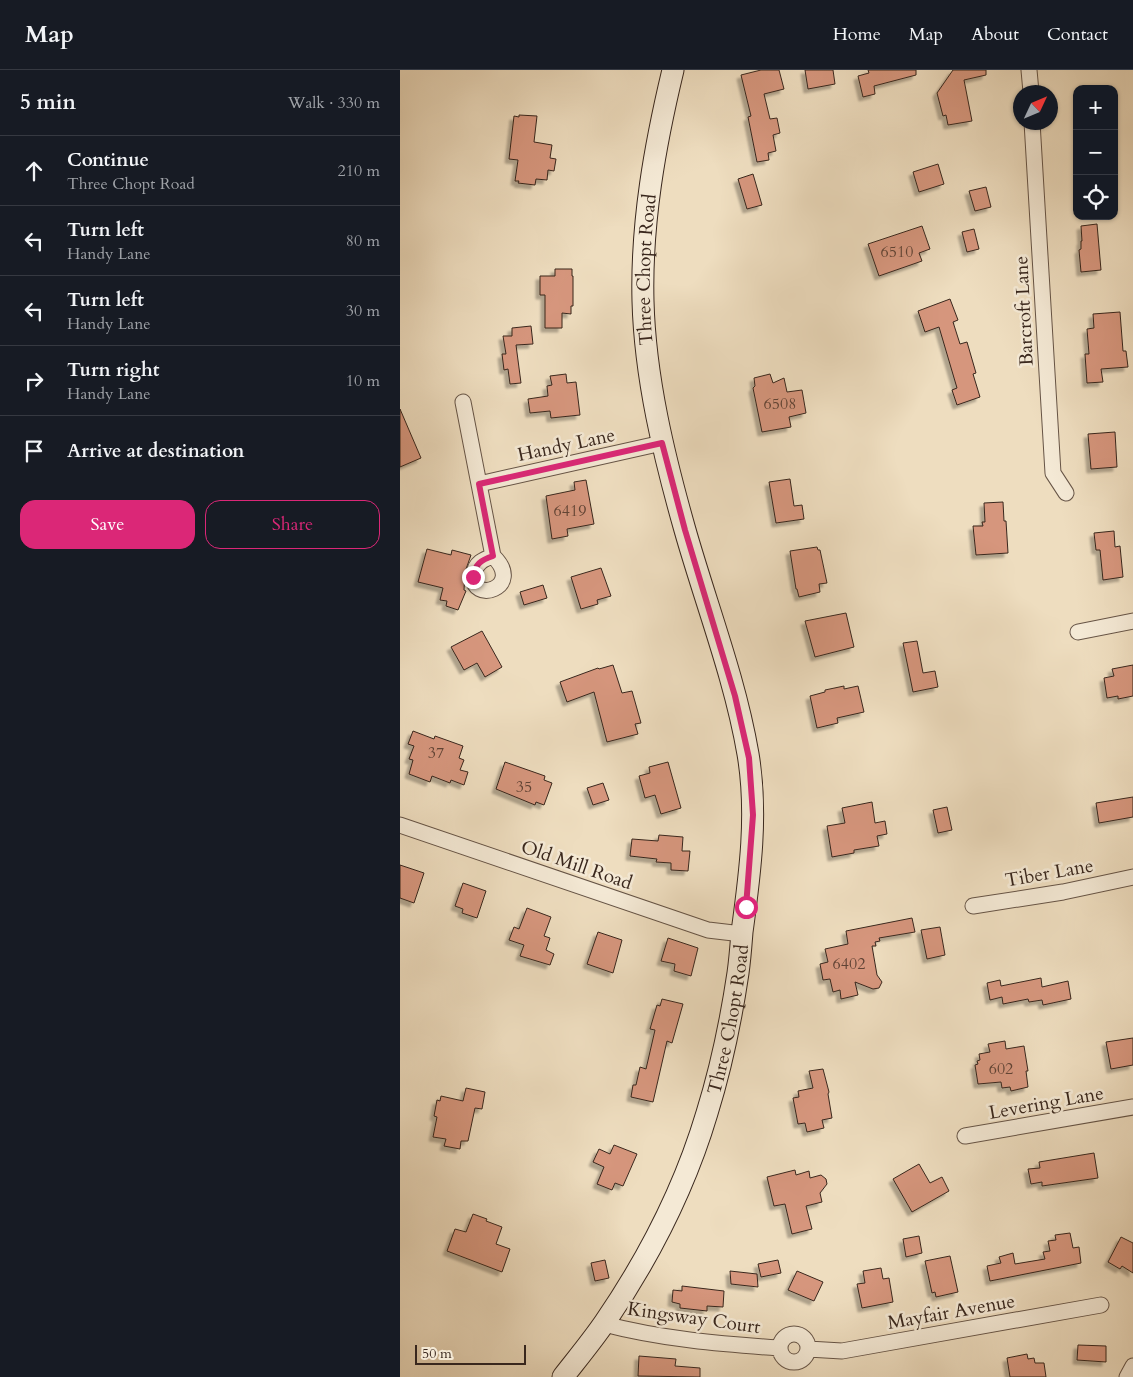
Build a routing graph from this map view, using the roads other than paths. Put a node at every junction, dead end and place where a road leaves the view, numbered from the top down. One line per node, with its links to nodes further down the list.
1 (673, 70): 6 (main road, Three Chopt Road)
2 (1029, 70): 3 (street)
3 (1030, 85)
4 (1032, 130): 8 (street, Barcroft Lane)
5 (463, 402): 7 (street)
6 (662, 443): 7 (street, Handy Lane); 15 (main road, Three Chopt Road)
7 (479, 484): 9 (street)
8 (1066, 493)
9 (493, 556)
10 (1133, 621): 11 (street)
11 (1078, 632)
12 (400, 825): 15 (street, Old Mill Road)
13 (1133, 877): 14 (street, Tiber Lane)
14 (972, 906)
15 (742, 934): 19 (main road, Three Chopt Road)
16 (1133, 1107): 17 (street, Levering Lane)
17 (965, 1136)
18 (1101, 1305): 21 (street, Mayfair Avenue)
19 (604, 1324): 20 (street, Kingsway Court); 23 (main road, Three Chopt Road)
20 (779, 1348): 21 (street, Kingsway Court); 21 (street, Kingsway Court)
21 (808, 1349)
22 (1133, 1366): 24 (street)
23 (563, 1377)
24 (1127, 1377)

